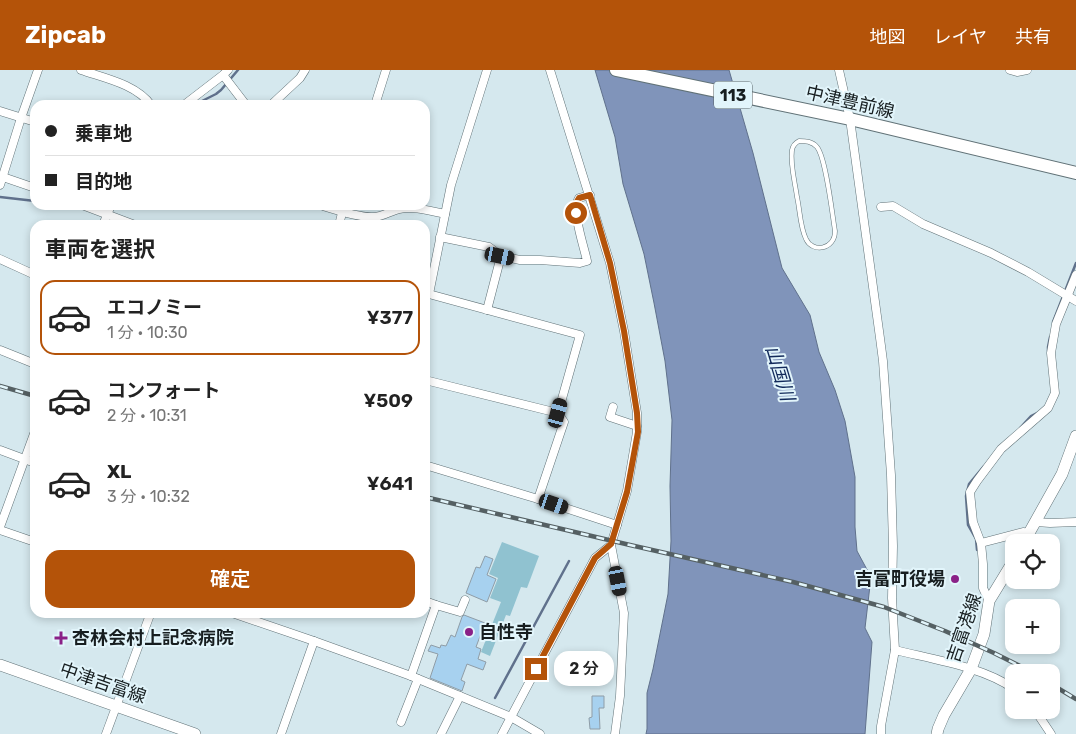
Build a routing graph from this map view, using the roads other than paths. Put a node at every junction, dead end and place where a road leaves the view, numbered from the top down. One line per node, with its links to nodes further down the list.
1 (38, 70): 20 (street)
2 (81, 70): 14 (street)
3 (305, 70): 17 (street)
4 (386, 70): 18 (street)
5 (488, 70): 35 (street)
6 (550, 70): 27 (street)
7 (616, 70): 21 (main road, 中津豊前線 / 113)
8 (839, 70): 13 (street)
9 (845, 70): 13 (street)
10 (1010, 70): 11 (street)
11 (1027, 70)
12 (225, 73): 15 (street); 16 (street)
13 (841, 80): 21 (street)
14 (146, 100)
15 (190, 100)
16 (243, 100)
17 (276, 100)
18 (377, 100)
19 (0, 111): 20 (street)
20 (21, 118): 22 (street); 24 (street)
21 (850, 119): 23 (main road, 中津豊前線 / 113); 79 (street)
22 (30, 121)
23 (1076, 173)
24 (2, 176): 25 (street); 26 (street)
25 (0, 185)
26 (30, 186)
27 (590, 195): 40 (street); 54 (street)
28 (881, 207): 46 (street)
29 (96, 210): 34 (street)
30 (109, 210): 34 (street)
31 (349, 210): 32 (street)
32 (393, 210)
33 (424, 210): 35 (street)
34 (107, 214): 36 (street); 37 (street)
35 (445, 214): 38 (street)
36 (105, 220)
37 (122, 220)
38 (440, 237): 40 (street); 44 (street)
39 (806, 239): 39 (lane)
40 (500, 256): 48 (street)
41 (0, 259): 42 (street)
42 (30, 273)
43 (1076, 275): 46 (street)
44 (430, 281)
45 (430, 295): 48 (street)
46 (1068, 296): 47 (street); 69 (street)
47 (1076, 301)
48 (487, 310): 53 (street)
49 (0, 350): 50 (street)
50 (30, 362)
51 (430, 381): 53 (street)
52 (613, 407): 54 (street)
53 (558, 413): 61 (street)
54 (637, 426): 64 (street)
55 (1076, 436): 62 (main road)
56 (30, 445): 58 (street)
57 (0, 450): 58 (street)
58 (25, 459): 59 (street); 65 (street)
59 (30, 461)
60 (430, 467): 61 (street)
61 (538, 499): 64 (street)
62 (1036, 522): 63 (street); 66 (main road)
63 (1076, 522)
64 (617, 525): 70 (street)
65 (0, 528): 68 (street)
66 (1029, 534)
67 (1005, 537): 69 (street)
68 (30, 540)
69 (981, 543): 73 (street)
70 (611, 544): 86 (street); 97 (street)
71 (1005, 574): 73 (main road, 吉富港線)
72 (465, 600): 75 (street)
73 (989, 600): 81 (main road, 吉富港線)
74 (430, 603): 75 (street)
75 (436, 605): 82 (street)
76 (148, 618): 85 (street)
77 (247, 618): 78 (street)
78 (314, 641): 82 (street); 92 (street)
79 (895, 650): 81 (street); 98 (street)
80 (0, 666): 85 (main road, 中津吉富線)
81 (971, 669): 83 (street); 99 (main road, 吉富港線)
82 (414, 678): 84 (street); 88 (street)
83 (1005, 683)
84 (460, 696): 86 (street); 93 (street)
85 (116, 706): 90 (street); 91 (main road, 中津吉富線)
86 (511, 718): 89 (street); 94 (street)
87 (1041, 719): 100 (street)
88 (401, 722)
89 (525, 725): 95 (street); 96 (street)
90 (106, 734)
91 (195, 734)
92 (281, 734)
93 (441, 734)
94 (502, 734)
95 (527, 734)
96 (540, 734)
97 (615, 734)
98 (881, 734)
99 (937, 734)
100 (1050, 734)

